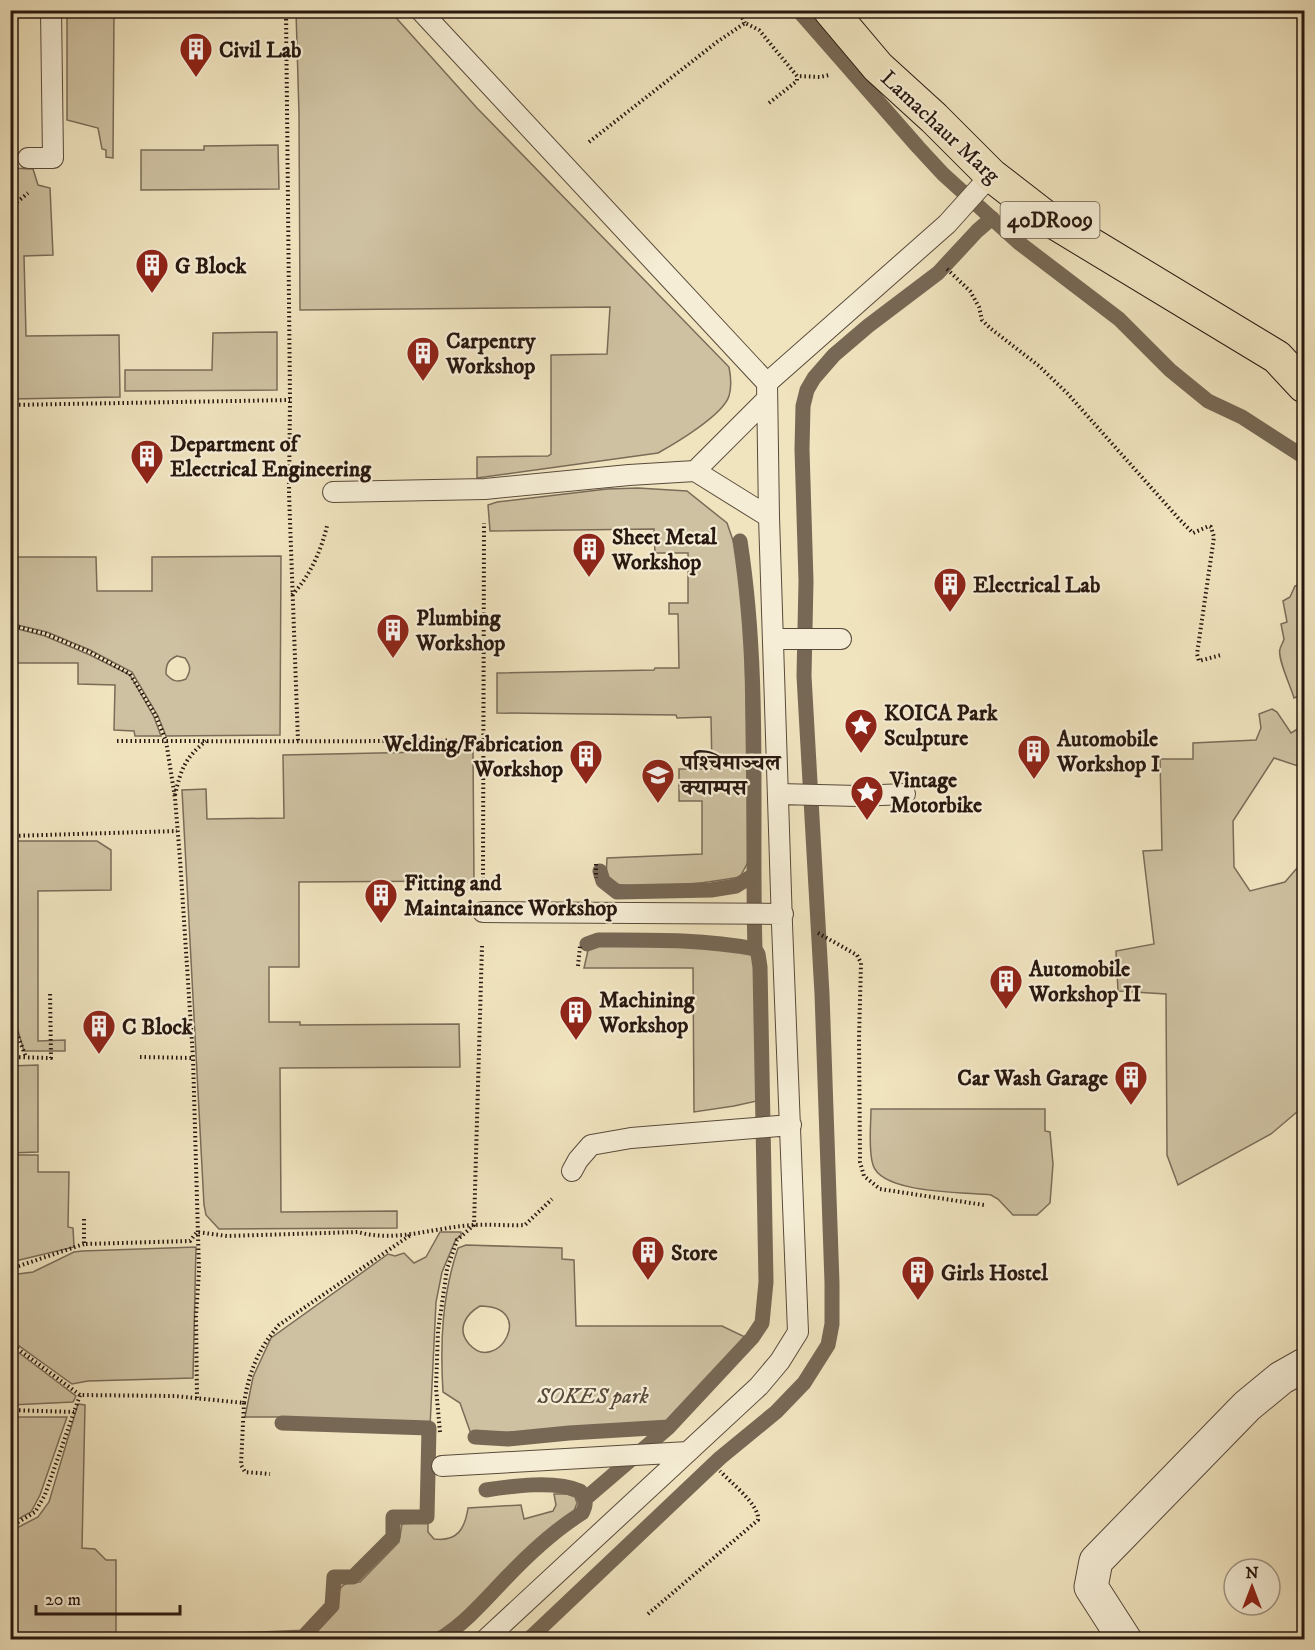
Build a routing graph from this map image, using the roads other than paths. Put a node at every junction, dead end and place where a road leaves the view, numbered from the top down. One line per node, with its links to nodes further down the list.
1 (51, 10): 4 (lane)
2 (420, 10): 7 (lane)
3 (830, 10): 5 (main road, Lamachaur Marg / 40DR009)
4 (28, 158)
5 (991, 175): 6 (main road, Lamachaur Marg / 40DR009); 7 (lane)
6 (1305, 386)
7 (767, 391): 8 (lane); 10 (lane)
8 (696, 471): 9 (lane); 10 (lane)
9 (333, 492)
10 (769, 517): 11 (lane)
11 (774, 639): 12 (lane); 13 (lane)
12 (841, 639)
13 (779, 794): 14 (lane); 16 (lane)
14 (905, 794)
15 (483, 912): 16 (lane)
16 (782, 919): 17 (lane)
17 (791, 1125): 18 (lane); 20 (lane)
18 (573, 1171)
19 (1305, 1365): 23 (street)
20 (688, 1452): 21 (lane); 22 (lane)
21 (442, 1466)
22 (485, 1640)
23 (1125, 1640)

